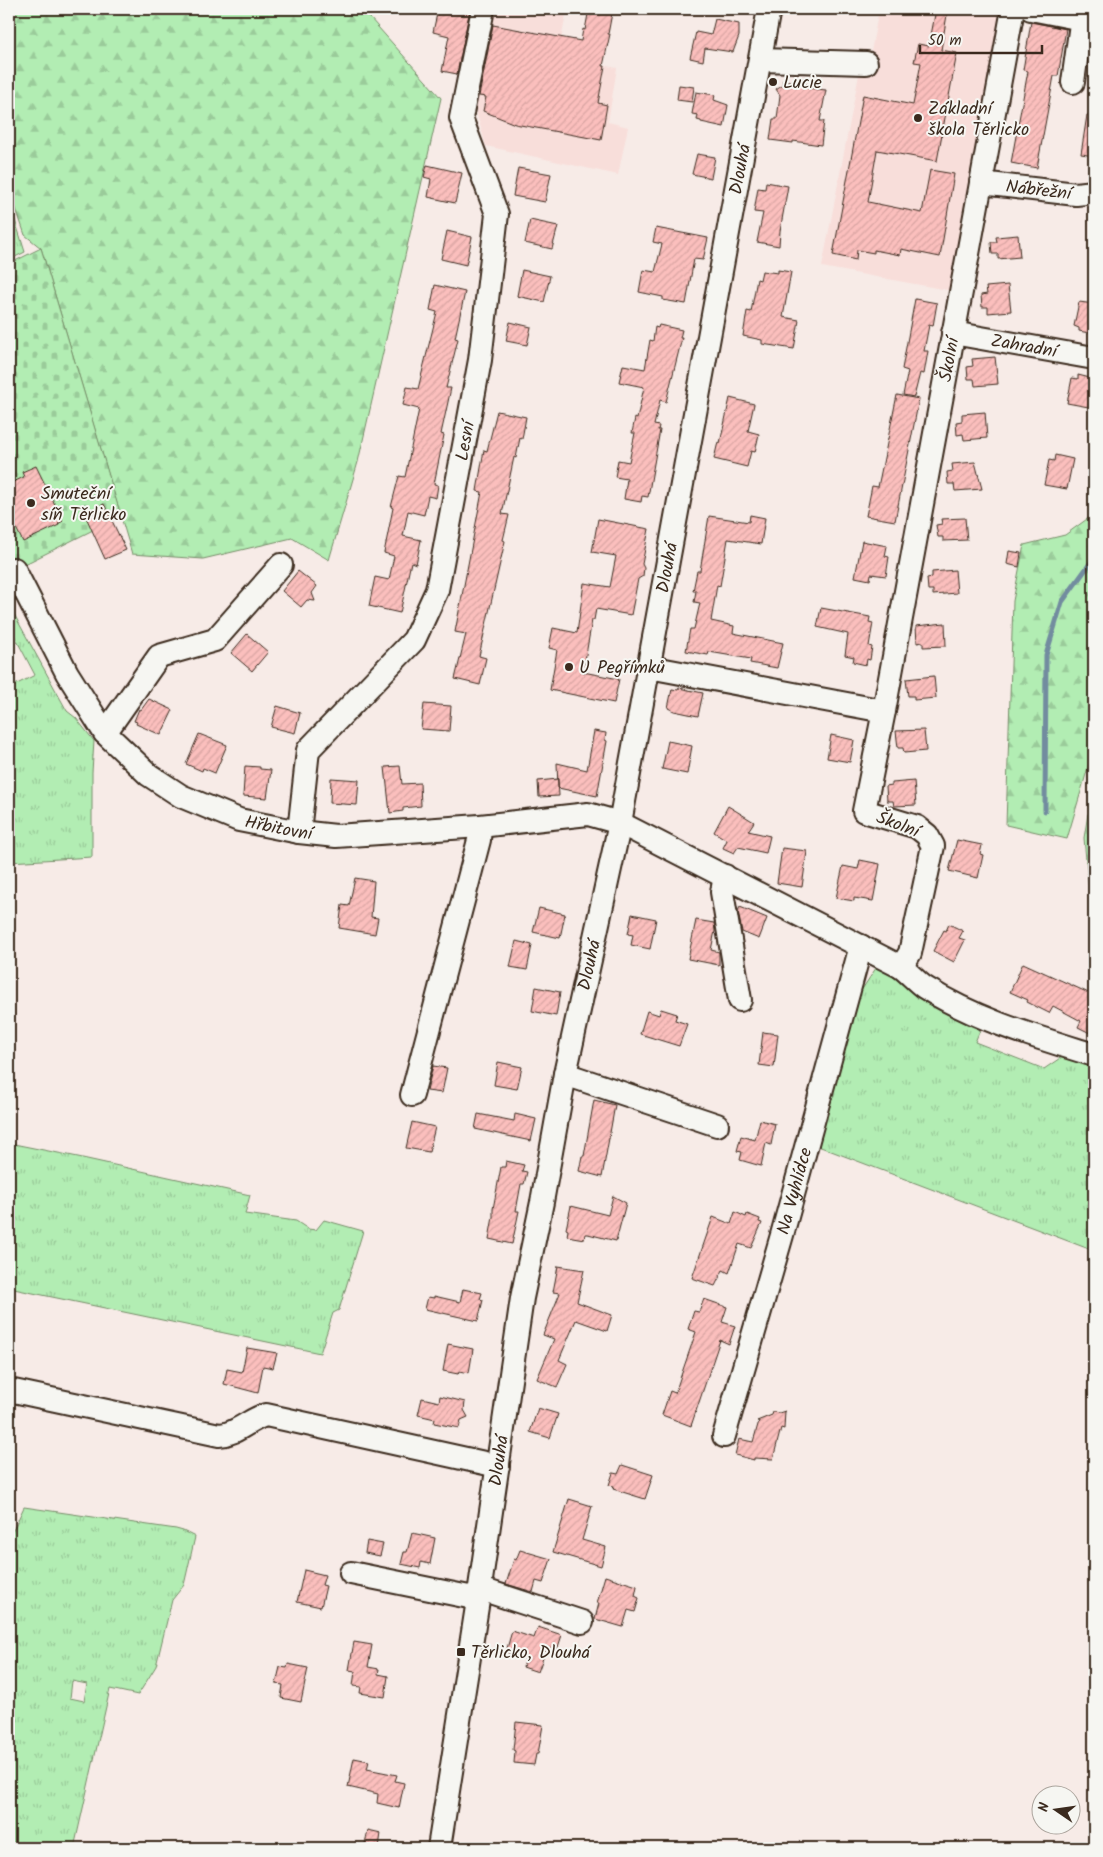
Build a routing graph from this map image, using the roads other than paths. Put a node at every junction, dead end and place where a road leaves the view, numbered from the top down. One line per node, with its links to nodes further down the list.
1 (483, 9): 20 (street, Lesní)
2 (769, 9): 6 (street, Dlouhá)
3 (1014, 9): 9 (street, Školní)
4 (1031, 9): 5 (street)
5 (1082, 14): 8 (street)
6 (760, 60): 7 (street); 15 (street, Dlouhá)
7 (866, 64)
8 (1073, 82)
9 (981, 183): 10 (street, Nábřežní); 11 (street, Školní)
10 (1094, 192)
11 (954, 334): 12 (street, Zahradní); 16 (street, Školní)
12 (1094, 358)
13 (281, 565): 17 (street)
14 (14, 570): 17 (street, Hřbitovní)
15 (649, 667): 16 (street); 18 (street, Dlouhá)
16 (884, 711): 23 (street, Školní)
17 (105, 733): 20 (street, Hřbitovní)
18 (620, 823): 19 (street, Hřbitovní); 21 (street); 26 (street, Dlouhá)
19 (480, 826): 20 (street, Hřbitovní); 27 (street)
20 (299, 832)
21 (725, 876): 22 (street); 24 (street)
22 (861, 946): 23 (street); 30 (street, Na Vyhlídce)
23 (901, 967): 25 (street)
24 (740, 1000)
25 (1094, 1055)
26 (565, 1074): 28 (street); 31 (street, Dlouhá)
27 (412, 1095)
28 (716, 1125)
29 (9, 1390): 31 (street)
30 (724, 1436)
31 (498, 1466): 33 (street, Dlouhá)
32 (350, 1573): 33 (street)
33 (479, 1594): 34 (street); 35 (street, Dlouhá)
34 (582, 1622)
35 (439, 1848)

